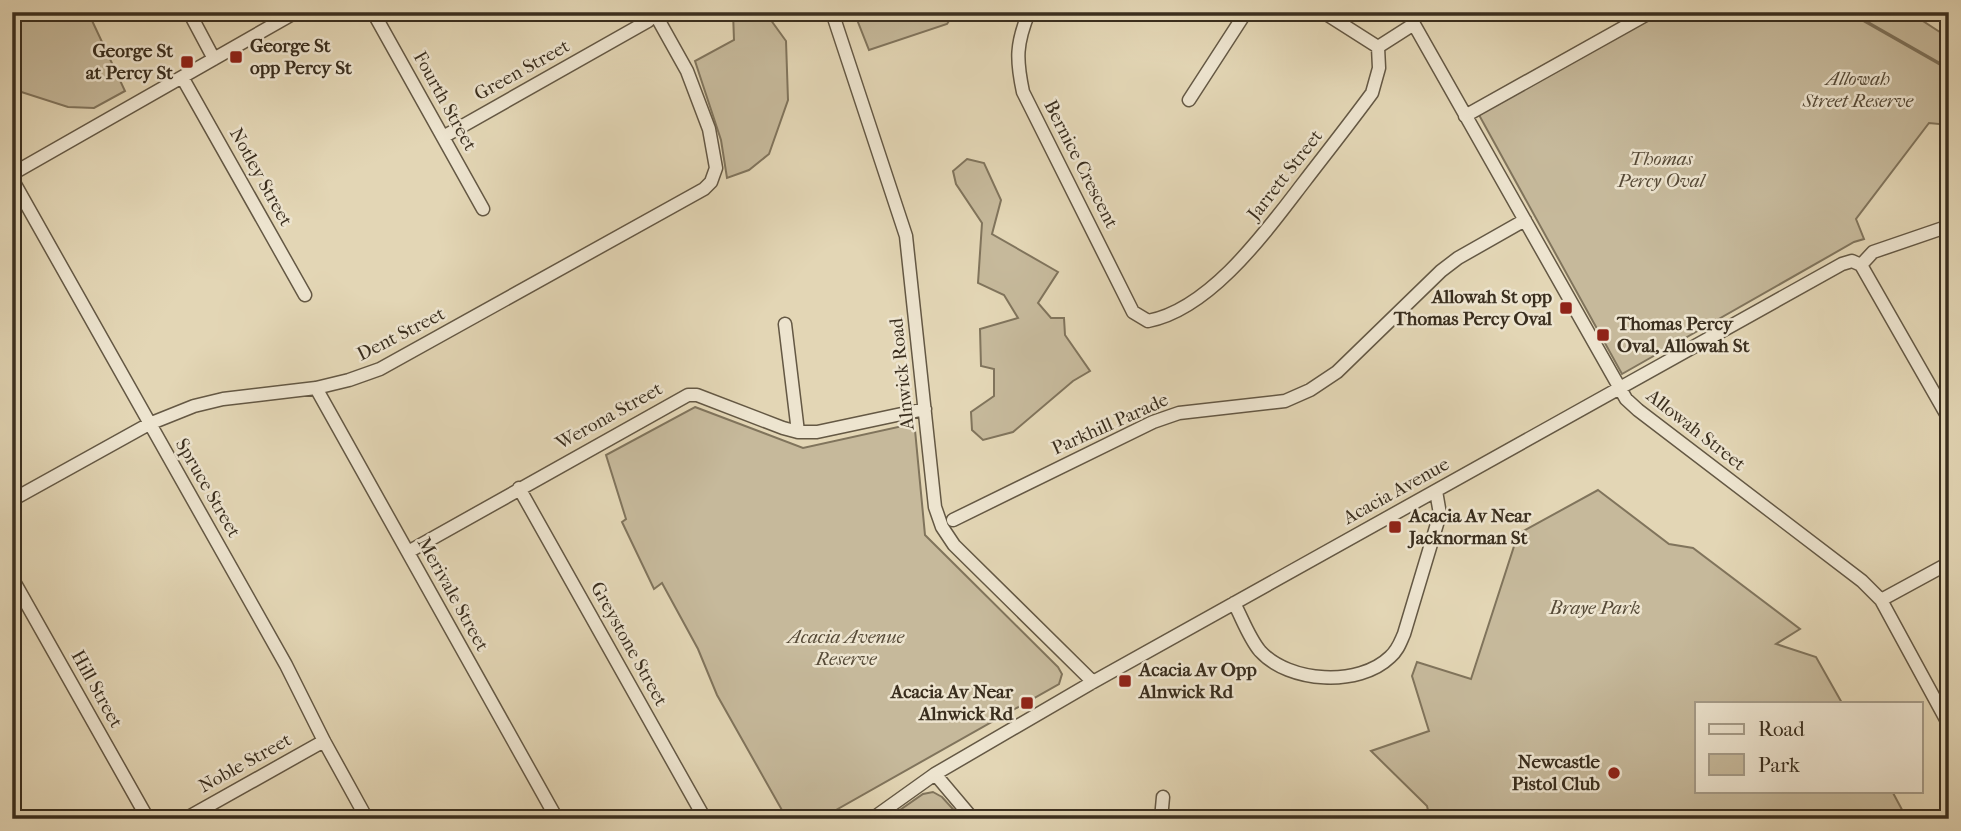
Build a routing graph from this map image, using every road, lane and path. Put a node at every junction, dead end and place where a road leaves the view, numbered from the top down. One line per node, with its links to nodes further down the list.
1 (189, 12): 12 (street)
2 (296, 12): 12 (street)
3 (373, 12): 16 (street, Fourth Street)
4 (832, 12): 28 (street, Alnwick Road)
5 (1029, 12): 23 (street, Bernice Crescent)
6 (1246, 12): 14 (street)
7 (1323, 12): 11 (street)
8 (1651, 12): 15 (street)
9 (654, 13): 16 (street, Green Street); 25 (street, Dent Street)
10 (1411, 18): 11 (street); 15 (street, Allowah Street)
11 (1378, 47): 23 (street, Jarrett Street)
12 (215, 59): 13 (street)
13 (182, 77): 17 (street); 22 (street, Notley Street)
14 (1189, 100)
15 (1465, 116): 19 (street, Allowah Street)
16 (443, 137): 18 (street, Fourth Street)
17 (12, 176): 30 (street, Spruce Street)
18 (483, 209)
19 (1525, 220): 26 (street, Allowah Street); 35 (street, Parkhill Parade)
20 (1949, 226): 21 (street, Acacia Avenue)
21 (1861, 265): 26 (street, Acacia Avenue); 27 (street)
22 (306, 295)
23 (1148, 321)
24 (785, 324): 31 (street)
25 (316, 388): 30 (street, Dent Street); 36 (street, Merivale Street)
26 (1620, 389): 33 (street, Acacia Avenue); 39 (street, Allowah Street)
27 (1944, 398): 29 (street)
28 (925, 409): 31 (street, Werona Street); 41 (street, Alnwick Road)
29 (1949, 419)
30 (149, 424): 34 (street, Dent Street); 43 (street, Spruce Street)
31 (798, 432): 32 (street, Werona Street)
32 (519, 488): 36 (street, Werona Street); 52 (street, Greystone Street)
33 (1436, 491): 40 (street, Acacia Avenue); 40 (street)
34 (12, 500)
35 (953, 520)
36 (408, 552): 51 (street, Merivale Street)
37 (1949, 563): 39 (street)
38 (12, 578): 48 (street, Hill Street)
39 (1881, 600): 42 (street, Allowah Street)
40 (1234, 603): 41 (street, Acacia Avenue)
41 (1093, 682): 44 (street, Acacia Avenue)
42 (1949, 725)
43 (324, 741): 49 (street, Noble Street); 50 (street, Spruce Street)
44 (934, 774): 53 (street, Acacia Avenue); 54 (street)
45 (1163, 797): 55 (street)
46 (12, 806): 47 (street)
47 (19, 819)
48 (148, 819)
49 (186, 819)
50 (367, 819)
51 (557, 819)
52 (705, 819)
53 (872, 819)
54 (973, 819)
55 (1161, 819)

